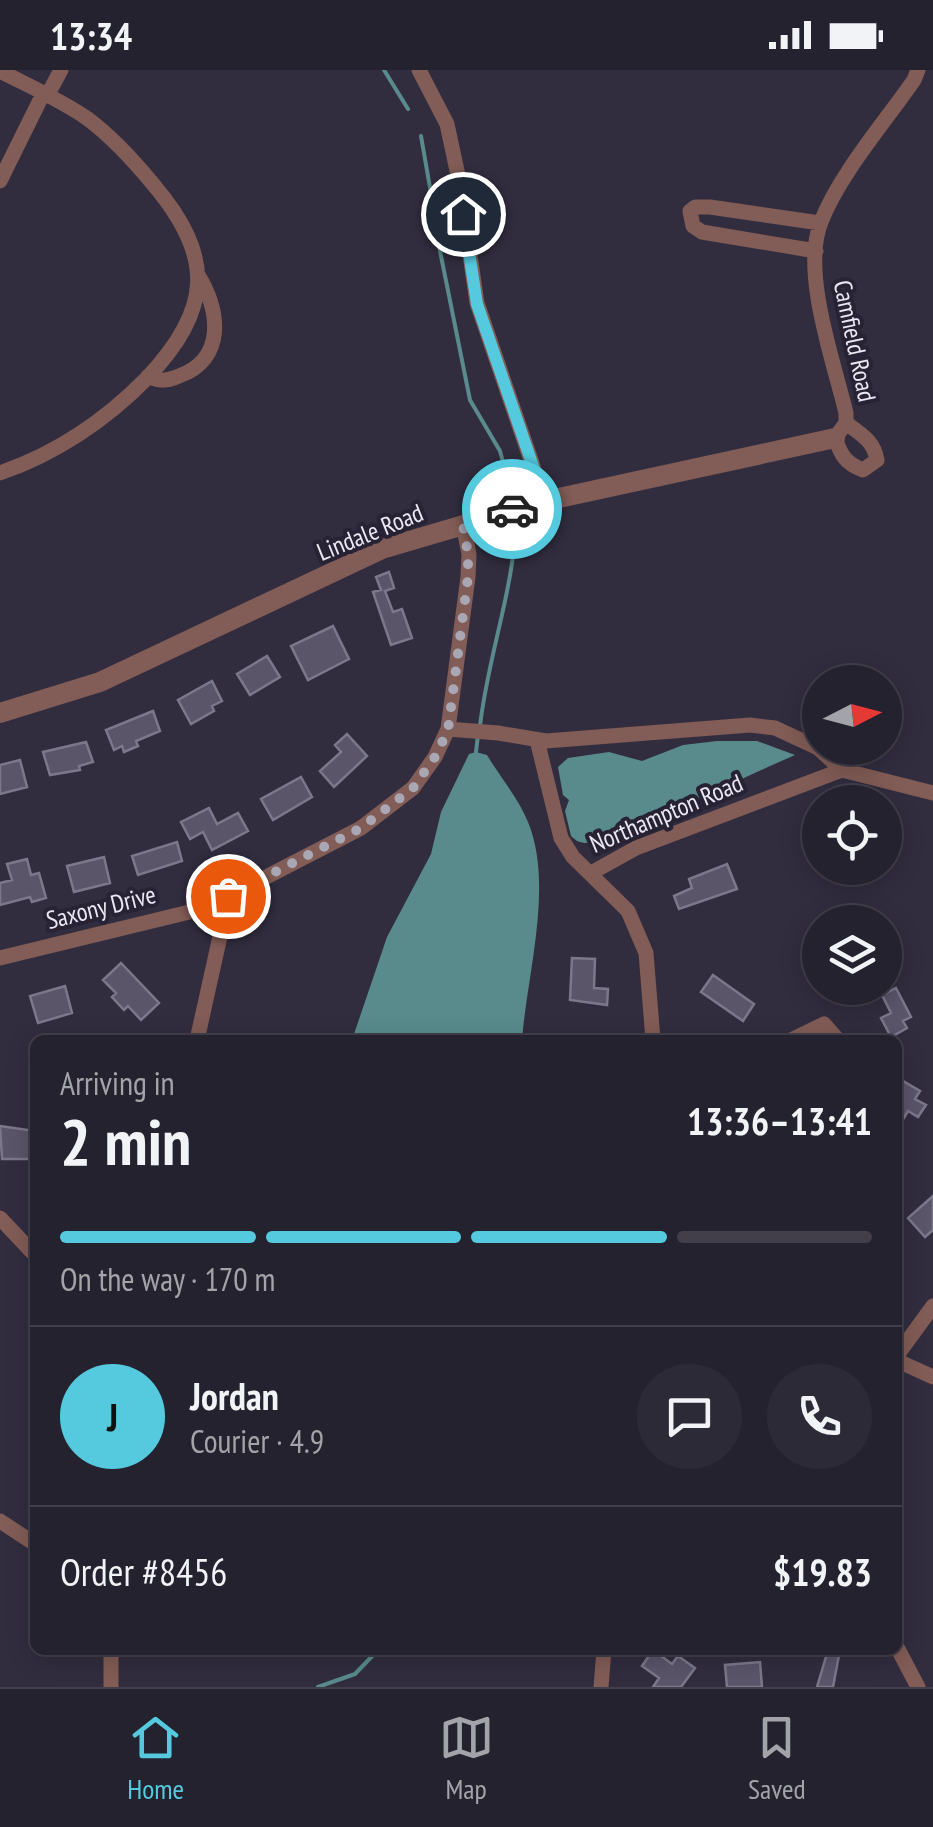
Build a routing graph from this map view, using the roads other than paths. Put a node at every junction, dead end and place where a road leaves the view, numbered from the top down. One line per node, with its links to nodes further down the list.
1 (40, 70): 6 (street)
2 (61, 70): 6 (street)
3 (418, 70): 14 (street)
4 (918, 70): 8 (street, Camfield Road)
5 (0, 72): 6 (street)
6 (41, 93): 7 (street); 10 (street)
7 (0, 180)
8 (820, 223): 9 (street, Camfield Road); 9 (street, Camfield Road)
9 (816, 251): 12 (street, Camfield Road)
10 (197, 273): 11 (street); 11 (street)
11 (148, 376): 13 (street)
12 (840, 430): 14 (street, Lindale Road)
13 (0, 473)
14 (545, 501): 15 (street, Lindale Road)
15 (463, 524): 16 (street, Lindale Road); 17 (street)
16 (0, 713)
17 (456, 730): 18 (street); 22 (street, Saxony Drive)
18 (537, 740): 19 (street); 21 (street, Northampton Road)
19 (842, 770): 20 (street); 21 (street, Northampton Road)
20 (932, 789)
21 (591, 873): 25 (street)
22 (228, 896): 23 (street, Saxony Drive); 24 (street)
23 (0, 958)
24 (199, 1035)
25 (653, 1035)
26 (801, 1035): 27 (street)
27 (834, 1035)
28 (0, 1218): 29 (street)
29 (30, 1250)
30 (928, 1312): 31 (street); 32 (street)
31 (902, 1327)
32 (902, 1352)
33 (902, 1360): 34 (street)
34 (933, 1377)
35 (0, 1521): 36 (street)
36 (30, 1541)
37 (111, 1655): 40 (street)
38 (604, 1655): 41 (street)
39 (901, 1655): 42 (street)
40 (111, 1687)
41 (601, 1687)
42 (918, 1687)

